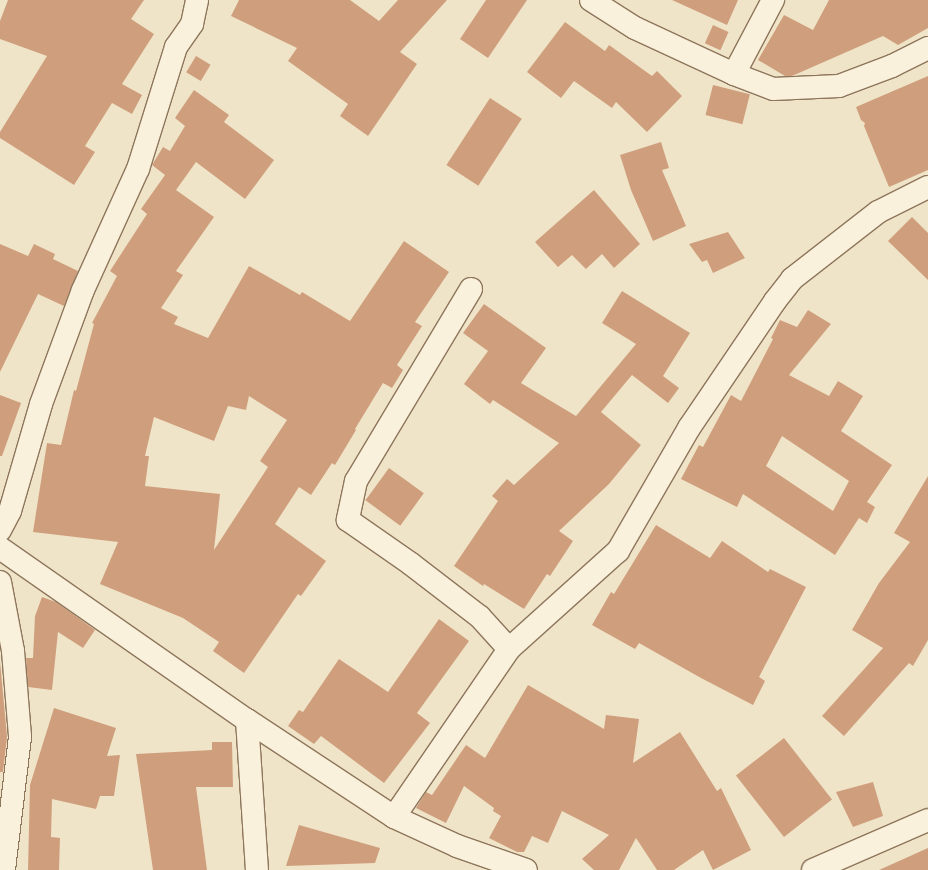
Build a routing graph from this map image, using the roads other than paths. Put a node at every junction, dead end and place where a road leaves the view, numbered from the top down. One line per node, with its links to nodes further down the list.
1 (197, 0): 8 (street)
2 (591, 0): 5 (street)
3 (773, 0): 5 (street)
4 (928, 48): 5 (street)
5 (734, 74)
6 (928, 187): 11 (street)
7 (471, 289): 11 (street)
8 (0, 530)
9 (0, 548): 12 (street)
10 (0, 582): 15 (street)
11 (509, 649): 13 (street)
12 (247, 720): 13 (street); 16 (street)
13 (394, 817): 17 (street)
14 (928, 820): 18 (street)
15 (4, 870)
16 (257, 870)
17 (526, 870)
18 (813, 870)

